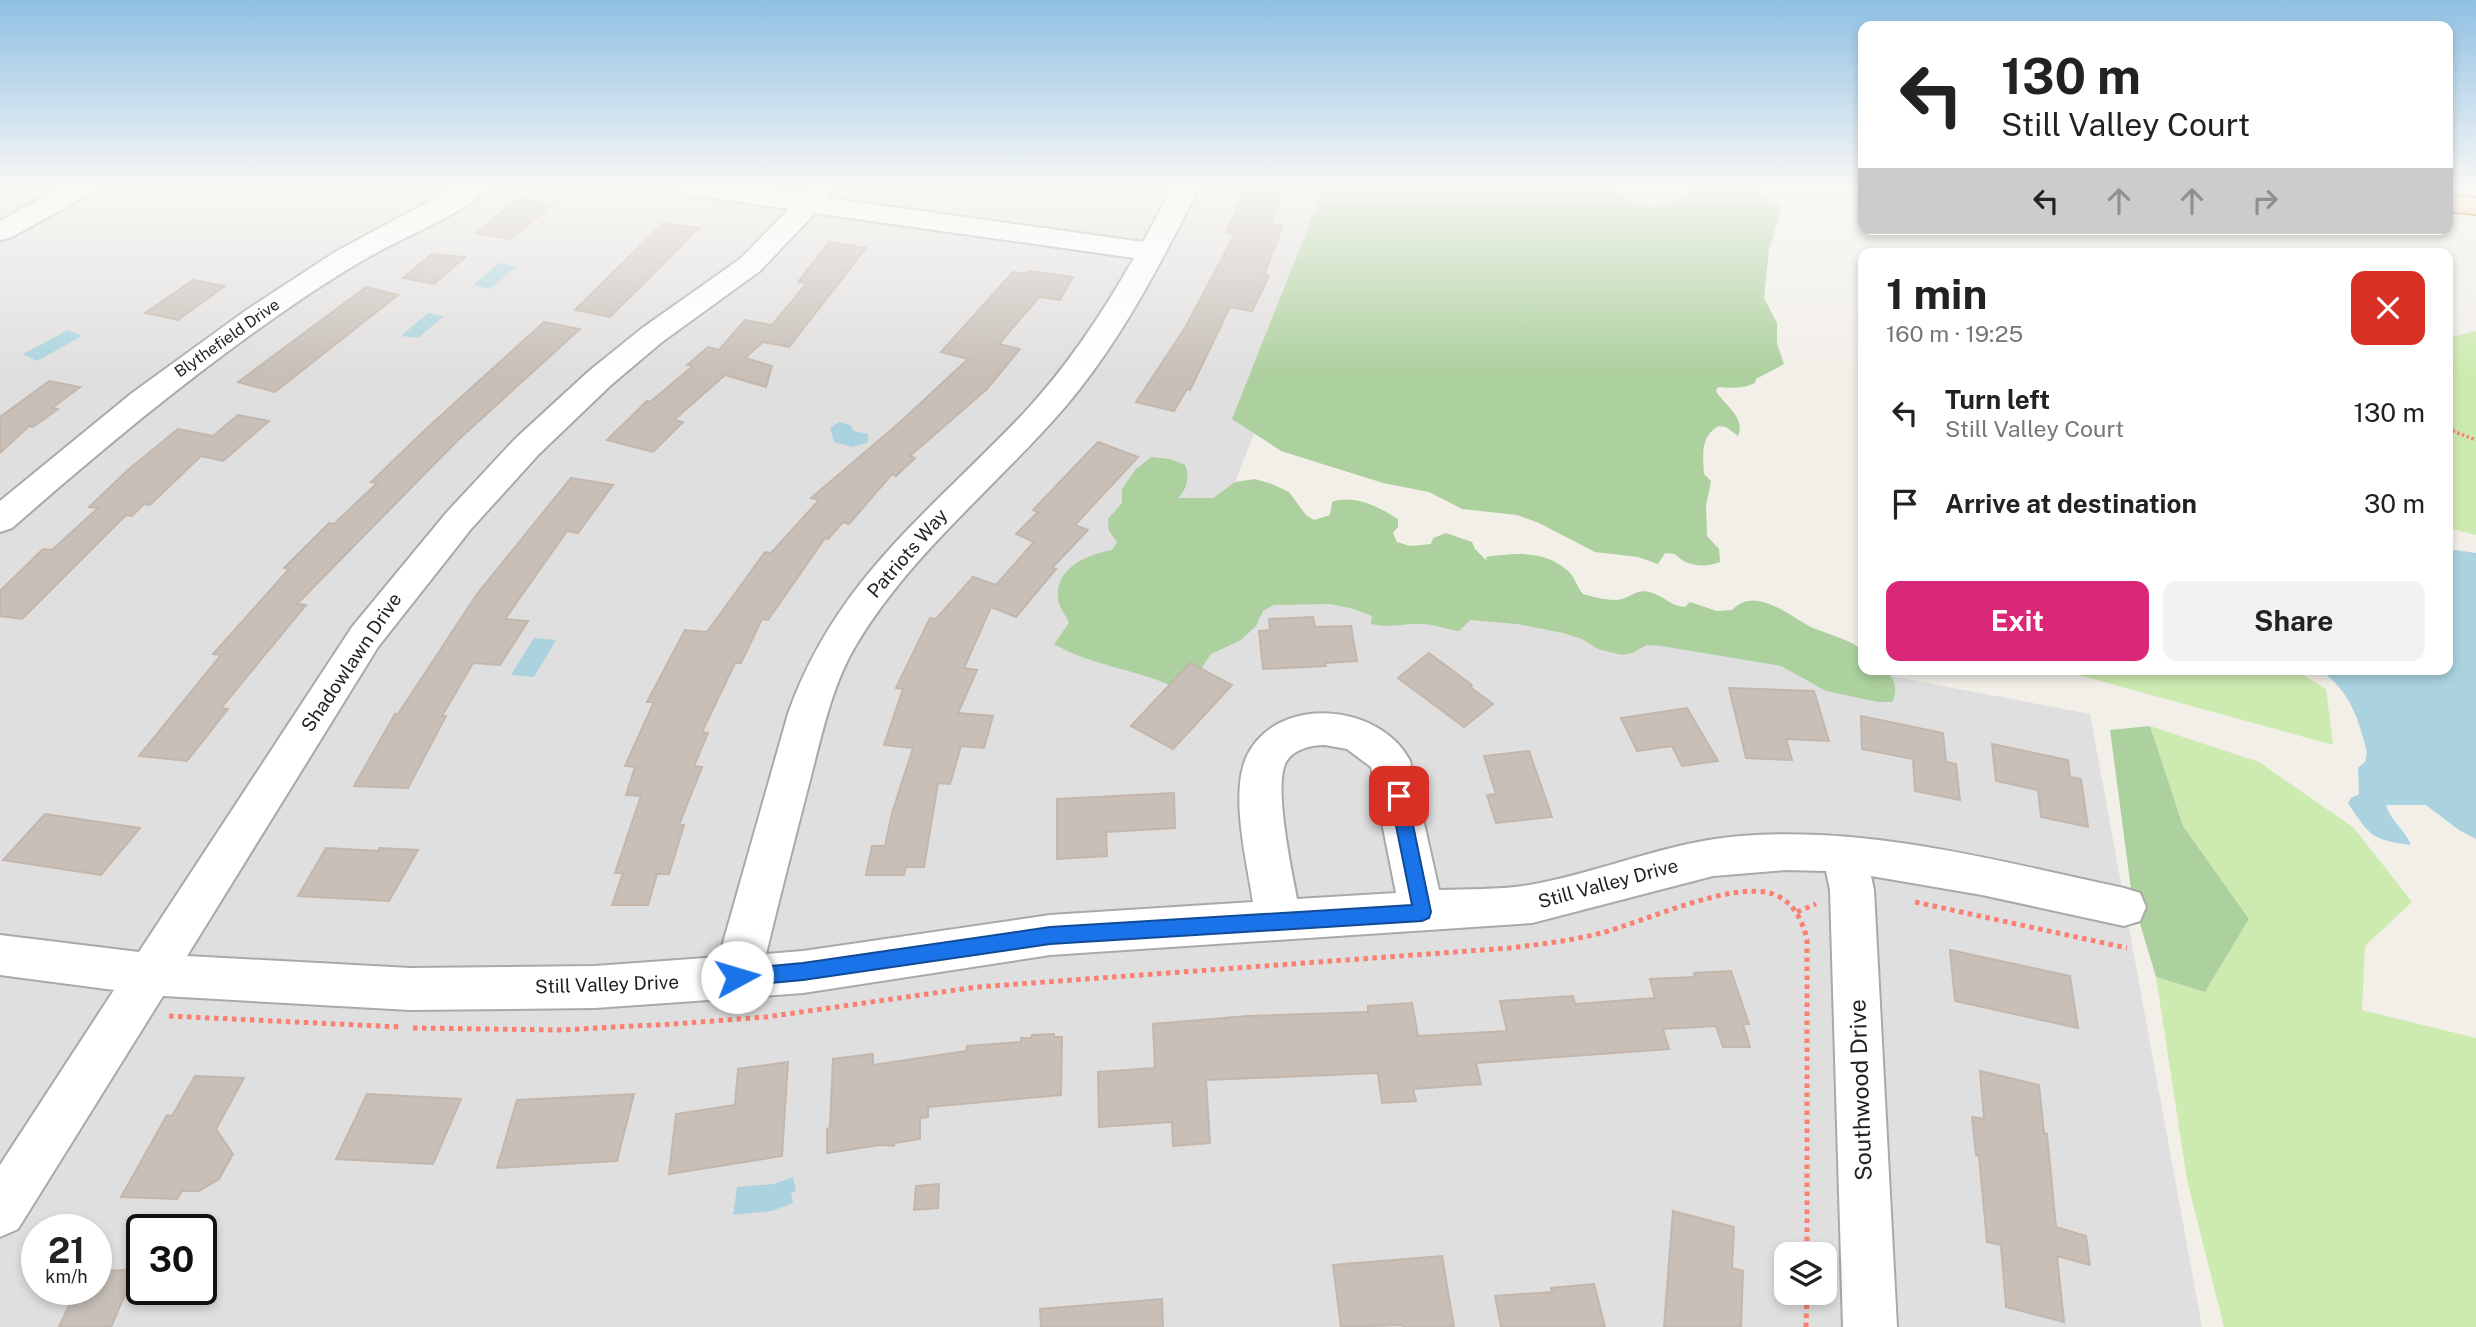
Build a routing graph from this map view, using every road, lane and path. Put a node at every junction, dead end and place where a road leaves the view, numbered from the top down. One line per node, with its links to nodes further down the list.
1 (363, 249): 7 (street, Blythefield Drive)
2 (764, 249): 14 (street, Shadowlawn Drive)
3 (1141, 249): 4 (street)
4 (1153, 251): 15 (street, Patriots Way)
5 (2453, 431): 6 (path)
6 (2476, 440)
7 (0, 520)
8 (1848, 872): 9 (street, Still Valley Drive); 10 (path); 12 (path); 12 (street, Still Valley Drive); 21 (street, Southwood Drive)
9 (1422, 912): 11 (street, Still Valley Drive); 11 (street)
10 (1797, 912): 16 (path); 18 (path)
11 (1278, 921): 15 (street, Still Valley Drive)
12 (2125, 927)
13 (0, 955): 14 (street, Still Valley Drive)
14 (150, 974): 15 (street, Still Valley Drive); 16 (street, Shadowlawn Drive)
15 (737, 977)
16 (125, 1014): 17 (street, Shadowlawn Drive)
17 (0, 1211)
18 (1807, 1242)
19 (1807, 1305): 20 (path)
20 (1806, 1327)
21 (1870, 1327)

